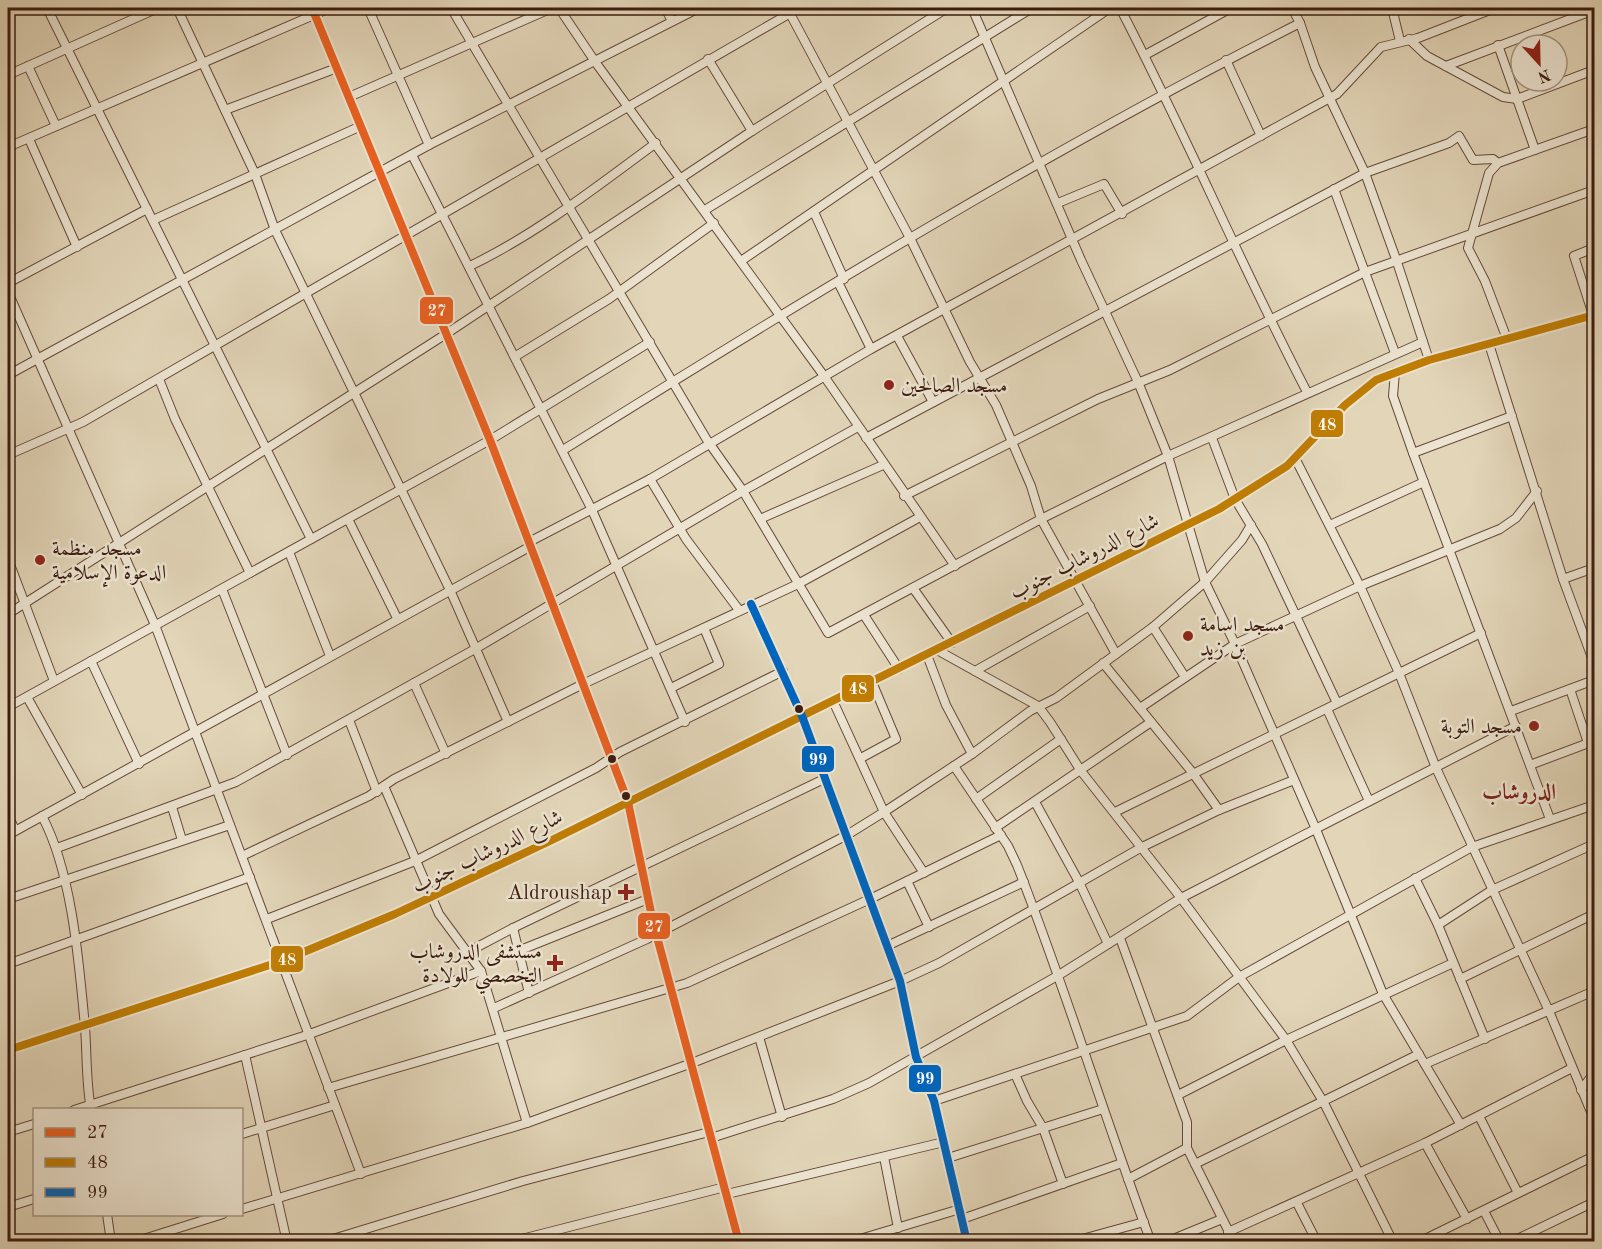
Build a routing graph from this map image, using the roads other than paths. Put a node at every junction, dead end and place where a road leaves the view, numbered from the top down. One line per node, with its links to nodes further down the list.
1 (47, 8): 30 (street)
2 (158, 8): 30 (street)
3 (177, 8): 35 (street)
4 (330, 8): 23 (street)
5 (368, 8): 40 (street)
6 (451, 8): 28 (street)
7 (552, 8): 28 (street)
8 (559, 8): 34 (street)
9 (665, 8): 24 (street)
10 (699, 8): 24 (street)
11 (799, 8): 21 (street)
12 (947, 8): 43 (street)
13 (972, 8): 26 (street)
14 (1032, 8): 26 (street)
15 (1110, 8): 42 (street)
16 (1120, 8): 31 (street)
17 (1231, 8): 31 (street)
18 (1292, 8): 25 (street)
19 (1392, 8): 27 (street)
20 (1495, 8): 27 (street)
21 (788, 10): 32 (street); 43 (street)
22 (1594, 10): 29 (street)
23 (313, 11): 35 (street); 38 (street)
24 (672, 21): 34 (street)
25 (1300, 23): 33 (street); 46 (street)
26 (986, 38): 42 (street); 52 (street)
27 (1405, 40): 37 (street); 46 (street)
28 (471, 42): 40 (street); 48 (street)
29 (1498, 45): 37 (street); 47 (street)
30 (67, 49): 36 (street); 50 (street)
31 (1145, 55): 44 (street)
32 (708, 59): 49 (street); 55 (street)
33 (1226, 60): 44 (street); 57 (street)
34 (596, 63): 48 (street); 49 (street)
35 (204, 64): 50 (street); 51 (street)
36 (28, 66): 41 (street); 53 (street)
37 (1446, 66): 47 (street)
38 (337, 68): 45 (street); 51 (street)
39 (1594, 70): 47 (street)
40 (399, 74): 45 (street); 60 (street)
41 (8, 75)
42 (1004, 80): 65 (street); 68 (street)
43 (829, 82): 52 (street); 55 (street)
44 (1164, 94): 65 (street); 67 (street)
45 (349, 97): 54 (street)
46 (1331, 98): 57 (street); 70 (street)
47 (1517, 99): 62 (street)
48 (509, 106): 60 (street); 64 (street)
49 (628, 106): 59 (street); 64 (street)
50 (98, 109): 53 (street); 77 (street)
51 (225, 110): 71 (street)
52 (850, 121): 68 (street); 78 (street)
53 (56, 126): 58 (street)
54 (361, 126): 69 (street); 71 (street)
55 (752, 131): 72 (street)
56 (1594, 131): 62 (street)
57 (1261, 136): 67 (street)
58 (28, 139): 61 (street); 91 (street)
59 (656, 143): 72 (street); 76 (street)
60 (429, 145): 63 (street)
61 (8, 147)
62 (1536, 150): 66 (street)
63 (412, 155): 69 (street); 79 (street)
64 (540, 157): 76 (street); 79 (street)
65 (1040, 163): 75 (street); 87 (street)
66 (1498, 163): 70 (street); 85 (street)
67 (1199, 169): 81 (street); 90 (street)
68 (874, 171): 80 (street); 87 (street)
69 (380, 173): 84 (street); 86 (street)
70 (1365, 173): 73 (street); 93 (street)
71 (255, 174): 82 (street); 84 (street)
72 (682, 178): 78 (street); 88 (street)
73 (1334, 189): 90 (street); 96 (street)
74 (1594, 190): 85 (street)
75 (1058, 203): 81 (street); 89 (street)
76 (569, 207): 88 (street); 95 (street)
77 (147, 209): 82 (street); 91 (street)
78 (705, 210): 83 (street)
79 (443, 212): 86 (street); 95 (street)
80 (814, 212): 94 (street); 98 (street)
81 (1122, 214): 89 (street)
82 (153, 220): 97 (street)
83 (714, 223): 94 (street); 101 (street)
84 (275, 230): 97 (street); 102 (street)
85 (1473, 233): 93 (street); 111 (street)
86 (404, 235): 102 (street); 109 (street)
87 (910, 238): 98 (street); 104 (street)
88 (588, 239): 101 (street); 103 (street)
89 (1074, 240): 104 (street); 105 (street)
90 (1233, 243): 105 (street); 108 (street)
91 (77, 247): 99 (street)
92 (1594, 248): 106 (street)
93 (1396, 259): 96 (street); 113 (street)
94 (741, 261): 107 (street)
95 (470, 266): 103 (street)
96 (1365, 272): 108 (street); 117 (street)
97 (182, 280): 115 (street); 119 (street)
98 (841, 280): 107 (street); 116 (street)
99 (8, 283)
100 (8, 292): 119 (street)
101 (619, 292): 112 (street); 118 (street)
102 (305, 293): 115 (street); 128 (street)
103 (490, 305): 109 (street); 118 (street)
104 (946, 309): 110 (street); 124 (street)
105 (1105, 312): 124 (street); 127 (street)
106 (1594, 315): 111 (street, شارع الدروشاب جنوب)
107 (782, 317): 123 (street); 126 (street)
108 (1269, 319): 127 (street); 129 (street)
109 (446, 334): 128 (street); 137 (street)
110 (897, 336): 116 (street); 130 (street)
111 (1507, 339): 114 (street, شارع الدروشاب جنوب)
112 (650, 342): 126 (street); 131 (street)
113 (1423, 342): 117 (street); 120 (street)
114 (1489, 344): 120 (street, شارع الدروشاب جنوب); 132 (street)
115 (214, 347): 125 (street); 140 (street)
116 (871, 349): 123 (street)
117 (1395, 353): 129 (street)
118 (516, 356): 131 (street)
119 (37, 358): 122 (street); 134 (street)
120 (1429, 360): 121 (street, شارع الدروشاب جنوب)
121 (1395, 372): 142 (street); 145 (street, شارع الدروشاب جنوب)
122 (8, 375)
123 (824, 376): 133 (street); 139 (street)
124 (981, 377): 130 (street); 138 (street)
125 (159, 379): 134 (street); 149 (street)
126 (674, 380): 139 (street); 141 (street)
127 (1138, 382): 138 (street); 144 (street)
128 (352, 392): 140 (street); 150 (street)
129 (1307, 392): 136 (street)
130 (933, 402): 135 (street)
131 (541, 407): 137 (street); 141 (street)
132 (1512, 416): 142 (street); 152 (street)
133 (858, 427): 135 (street); 151 (street)
134 (70, 429): 143 (street); 165 (street)
135 (866, 438): 146 (street)
136 (1212, 438): 144 (street); 154 (street)
137 (490, 440): 150 (street); 166 (street)
138 (1013, 442): 153 (street); 159 (street)
139 (712, 443): 147 (street); 151 (street)
140 (265, 448): 149 (street); 164 (street)
141 (563, 450): 155 (street)
142 (1413, 453): 148 (street)
143 (8, 455)
144 (1168, 456): 159 (street); 160 (street)
145 (1295, 458): 154 (street, شارع الدروشاب جنوب); 162 (street)
146 (883, 465): 153 (street); 158 (street)
147 (650, 479): 155 (street); 163 (street)
148 (1424, 483): 162 (street); 167 (street)
149 (208, 486): 165 (street); 173 (street)
150 (401, 490): 157 (street); 181 (street)
151 (743, 491): 158 (street); 163 (street)
152 (1537, 491): 167 (street); 175 (street)
153 (904, 496): 156 (street)
154 (1235, 499): 160 (street, شارع الدروشاب جنوب); 161 (street)
155 (592, 510): 166 (street); 170 (street)
156 (920, 517): 171 (street); 177 (street)
157 (348, 519): 164 (street); 190 (street)
158 (760, 519): 177 (street)
159 (1041, 519): 171 (street); 174 (street)
160 (1188, 524): 174 (street, شارع الدروشاب جنوب); 176 (street)
161 (1251, 525): 176 (street); 189 (street)
162 (1330, 525): 178 (street)
163 (680, 529): 170 (street); 186 (street)
164 (311, 539): 168 (street)
165 (120, 542): 183 (street); 191 (street)
166 (530, 544): 181 (street); 182 (street)
167 (1450, 549): 178 (street); 194 (street)
168 (289, 552): 173 (street); 202 (street)
169 (8, 558): 183 (street)
170 (617, 565): 182 (street); 199 (street)
171 (955, 566): 179 (street)
172 (1594, 568): 175 (street)
173 (250, 573): 180 (street)
174 (1076, 579): 185 (street); 195 (street, شارع الدروشاب جنوب)
175 (1563, 579): 205 (street)
176 (1205, 582): 192 (street); 196 (street)
177 (798, 584): 184 (street); 188 (street)
178 (1360, 586): 189 (street); 209 (street)
179 (913, 588): 188 (street); 195 (street)
180 (222, 589): 191 (street); 218 (street)
181 (450, 590): 190 (street); 197 (street)
182 (552, 602): 197 (street); 215 (street)
183 (24, 603): 187 (street); 212 (street)
184 (751, 604): 186 (street); 207 (street)
185 (1090, 606): 200 (street); 208 (street)
186 (739, 610): 193 (street)
187 (8, 614)
188 (864, 615): 206 (street)
189 (1298, 616): 196 (street); 221 (street)
190 (397, 618): 202 (street)
191 (155, 625): 203 (street); 233 (street)
192 (1153, 627): 200 (street); 210 (street)
193 (704, 628): 199 (street); 216 (street)
194 (1481, 633): 209 (street); 226 (street)
195 (952, 643): 198 (street, شارع الدروشاب جنوب)
196 (1235, 644): 210 (street); 234 (street)
197 (475, 649): 214 (street); 229 (street)
198 (937, 650): 201 (street, شارع الدروشاب جنوب); 208 (street)
199 (655, 652): 215 (street); 216 (street)
200 (1116, 654): 204 (street)
201 (927, 655): 206 (street, شارع الدروشاب جنوب); 238 (street)
202 (330, 656): 218 (street)
203 (91, 662): 212 (street); 242 (street)
204 (1103, 663): 222 (street); 224 (street)
205 (1594, 663)
206 (899, 669): 213 (street, شارع الدروشاب جنوب)
207 (783, 671): 227 (street); 230 (street)
208 (975, 671): 222 (street)
209 (1399, 673): 221 (street); 245 (street)
210 (1185, 677): 224 (street)
211 (1594, 680): 217 (street)
212 (54, 681): 219 (street)
213 (872, 682): 220 (street, شارع الدروشاب جنوب); 241 (street)
214 (414, 683): 228 (street); 237 (street)
215 (584, 684): 229 (street); 240 (street)
216 (671, 688): 230 (street)
217 (1570, 689): 226 (street); 236 (street)
218 (262, 693): 233 (street); 239 (street)
219 (27, 697): 223 (street); 253 (street)
220 (833, 701): 227 (street, شارع الدروشاب جنوب); 241 (street)
221 (1337, 703): 225 (street)
222 (1038, 706): 235 (street); 238 (street)
223 (8, 707)
224 (1140, 708): 231 (street)
225 (1327, 709): 234 (street); 255 (street)
226 (1511, 711): 232 (street)
227 (802, 716): 248 (street); 256 (street, شارع الدروشاب جنوب)
228 (349, 720): 239 (street); 252 (street)
229 (508, 722): 237 (street)
230 (686, 722): 240 (street)
231 (1151, 722): 246 (street); 247 (street)
232 (1516, 726): 243 (street); 245 (street)
233 (196, 731): 242 (street); 251 (street)
234 (1273, 734): 247 (street); 249 (street)
235 (1061, 739): 246 (street); 254 (street)
236 (1591, 742): 243 (street)
237 (446, 753): 250 (street)
238 (972, 754): 244 (street)
239 (287, 755): 251 (street)
240 (611, 757): 256 (street); 277 (street)
241 (861, 758): 261 (street)
242 (139, 764): 253 (street)
243 (1530, 765): 265 (street)
244 (954, 766): 254 (street); 261 (street)
245 (1436, 768): 255 (street); 274 (street)
246 (1081, 771): 257 (street); 262 (street)
247 (1192, 772): 260 (street); 262 (street)
248 (824, 779): 270 (street); 278 (street)
249 (1294, 780): 260 (street); 267 (street)
250 (384, 786): 252 (street); 277 (street)
251 (218, 790): 259 (street); 266 (street)
252 (377, 792): 276 (street)
253 (82, 795): 264 (street)
254 (976, 799): 268 (street)
255 (1369, 801): 267 (street)
256 (628, 802): 278 (street); 287 (street, شارع الدروشاب جنوب)
257 (1035, 802): 268 (street); 285 (street)
258 (1594, 805): 265 (street)
259 (172, 807): 271 (street); 275 (street)
260 (1219, 810): 273 (street)
261 (885, 812): 270 (street); 279 (street)
262 (1115, 812): 273 (street)
263 (8, 815): 269 (street)
264 (42, 816): 269 (street); 275 (street)
265 (1551, 819): 274 (street)
266 (230, 825): 271 (street); 276 (street)
267 (1315, 827): 288 (street); 293 (street)
268 (998, 831): 279 (street); 284 (street)
269 (11, 833)
270 (847, 835): 291 (street); 299 (street)
271 (183, 840): 282 (street)
272 (1594, 844): 286 (street)
273 (1142, 847): 285 (street); 288 (street)
274 (1472, 847): 281 (street); 286 (street)
275 (57, 848): 282 (street)
276 (242, 856): 280 (street)
277 (416, 861): 287 (street); 295 (street)
278 (641, 868): 290 (street); 298 (street)
279 (924, 873): 283 (street)
280 (250, 877): 295 (street); 301 (street)
281 (1415, 878): 293 (street); 296 (street)
282 (65, 879): 289 (street); 301 (street)
283 (908, 881): 291 (street); 297 (street)
284 (1024, 882): 292 (street); 297 (street)
285 (1079, 882): 292 (street); 302 (street)
286 (1492, 890): 296 (street); 304 (street)
287 (432, 897): 306 (street); 307 (street, شارع الدروشاب جنوب)
288 (1181, 898): 300 (street); 312 (street)
289 (8, 899)
290 (648, 899): 299 (street); 305 (street)
291 (870, 899): 303 (street); 315 (street)
292 (1034, 908): 311 (street); 314 (street)
293 (1349, 914): 312 (street); 318 (street)
294 (1594, 914): 304 (street)
295 (267, 919): 307 (street)
296 (1438, 925): 308 (street)
297 (929, 927): 303 (street)
298 (513, 928): 305 (street); 306 (street)
299 (656, 934): 315 (street); 317 (street)
300 (1120, 938): 302 (street); 322 (street)
301 (74, 940): 309 (street); 321 (street)
302 (1108, 944): 311 (street)
303 (887, 946): 314 (street)
304 (1519, 949): 313 (street); 320 (street)
305 (518, 951): 317 (street)
306 (466, 953): 310 (street)
307 (282, 961): 321 (street, شارع الدروشاب جنوب); 323 (street)
308 (1453, 963): 313 (street); 318 (street)
309 (8, 964)
310 (481, 971): 319 (street); 323 (street)
311 (1059, 975): 329 (street); 332 (street)
312 (1239, 977): 322 (street); 327 (street)
313 (1461, 980): 326 (street)
314 (900, 981): 324 (street); 332 (street)
315 (671, 987): 325 (street); 333 (street)
316 (1594, 991): 320 (street)
317 (530, 993): 319 (street)
318 (1383, 994): 327 (street); 330 (street)
319 (494, 1008): 325 (street)
320 (1549, 1011): 326 (street); 335 (street)
321 (85, 1026): 328 (street, شارع الدروشاب جنوب); 344 (street)
322 (1154, 1028): 329 (street); 340 (street)
323 (307, 1035): 331 (street); 338 (street)
324 (759, 1037): 333 (street); 347 (street)
325 (503, 1038): 338 (street); 349 (street)
326 (1485, 1039): 334 (street)
327 (1286, 1040): 340 (street); 342 (street)
328 (8, 1050)
329 (1084, 1052): 337 (street); 345 (street)
330 (1419, 1054): 334 (street); 342 (street)
331 (245, 1055): 344 (street); 352 (street)
332 (916, 1057): 341 (street); 347 (street)
333 (692, 1063): 349 (street); 356 (street)
334 (1425, 1064): 351 (street)
335 (1572, 1068): 339 (street); 346 (street)
336 (1594, 1073): 339 (street)
337 (1015, 1074): 341 (street); 353 (street)
338 (328, 1088): 343 (street)
339 (1581, 1090): 348 (street)
340 (1178, 1095): 359 (street)
341 (934, 1101): 357 (street)
342 (1324, 1103): 364 (street); 365 (street)
343 (335, 1105): 352 (street); 366 (street)
344 (90, 1107)
345 (1103, 1109): 353 (street); 363 (street)
346 (1479, 1116): 351 (street); 370 (street)
347 (782, 1117): 356 (street)
348 (1594, 1119)
349 (527, 1123): 366 (street)
350 (33, 1124): 354 (street)
351 (1461, 1125): 358 (street)
352 (261, 1128): 355 (street); 371 (street)
353 (1043, 1128): 362 (street); 368 (street)
354 (8, 1132)
355 (243, 1134)
356 (710, 1135): 369 (street); 392 (street)
357 (945, 1142): 361 (street); 362 (street)
358 (1425, 1143): 365 (street); 383 (street)
359 (1187, 1148): 364 (street); 367 (street)
360 (1594, 1156): 370 (street)
361 (884, 1157): 369 (street); 385 (street)
362 (948, 1158): 377 (street)
363 (1122, 1163): 367 (street); 368 (street)
364 (1195, 1164): 382 (street)
365 (1359, 1172): 374 (street); 404 (street)
366 (361, 1174): 371 (street)
367 (1128, 1179): 384 (street)
368 (1063, 1184): 381 (street)
369 (726, 1191): 388 (street); 395 (street)
370 (1518, 1193): 378 (street)
371 (279, 1198): 376 (street); 391 (street)
372 (33, 1199): 375 (street)
373 (1594, 1202): 407 (street)
374 (1297, 1203): 387 (street); 403 (street)
375 (8, 1207)
376 (243, 1209)
377 (960, 1209): 381 (street); 385 (street)
378 (1484, 1211): 383 (street); 406 (street)
379 (107, 1216): 389 (street)
380 (221, 1216): 390 (street)
381 (962, 1219): 397 (street)
382 (1222, 1219): 387 (street); 401 (street)
383 (1467, 1219): 405 (street)
384 (1144, 1222): 386 (street); 400 (street)
385 (898, 1228): 396 (street)
386 (1110, 1231): 398 (street); 399 (street)
387 (1228, 1232): 402 (street)
388 (550, 1233): 393 (street); 394 (street)
389 (111, 1242)
390 (134, 1242)
391 (287, 1242)
392 (323, 1242)
393 (510, 1242)
394 (553, 1242)
395 (739, 1242)
396 (850, 1242)
397 (966, 1242)
398 (1071, 1242)
399 (1114, 1242)
400 (1151, 1242)
401 (1166, 1242)
402 (1234, 1242)
403 (1317, 1242)
404 (1392, 1242)
405 (1419, 1242)
406 (1500, 1242)
407 (1510, 1242)

